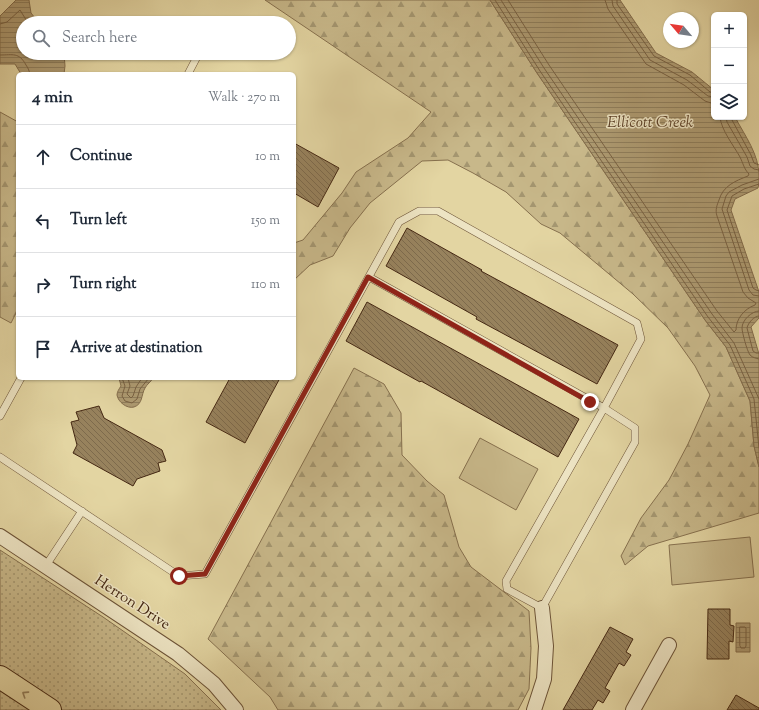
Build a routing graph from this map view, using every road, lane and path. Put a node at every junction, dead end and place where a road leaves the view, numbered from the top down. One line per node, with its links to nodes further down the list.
1 (195, 60): 2 (lane)
2 (189, 72)
3 (368, 277): 5 (lane); 5 (lane); 8 (lane)
4 (20, 380): 6 (lane)
5 (604, 408): 11 (lane); 11 (lane)
6 (0, 416)
7 (0, 457): 8 (lane)
8 (82, 511): 10 (lane)
9 (0, 536): 10 (street, Herron Drive)
10 (45, 567): 15 (street, Herron Drive)
11 (542, 608): 16 (street)
12 (668, 645): 17 (street)
13 (0, 677): 14 (highway, one-way to 13)
14 (50, 710)
15 (236, 710)
16 (534, 710)
17 (633, 710)

